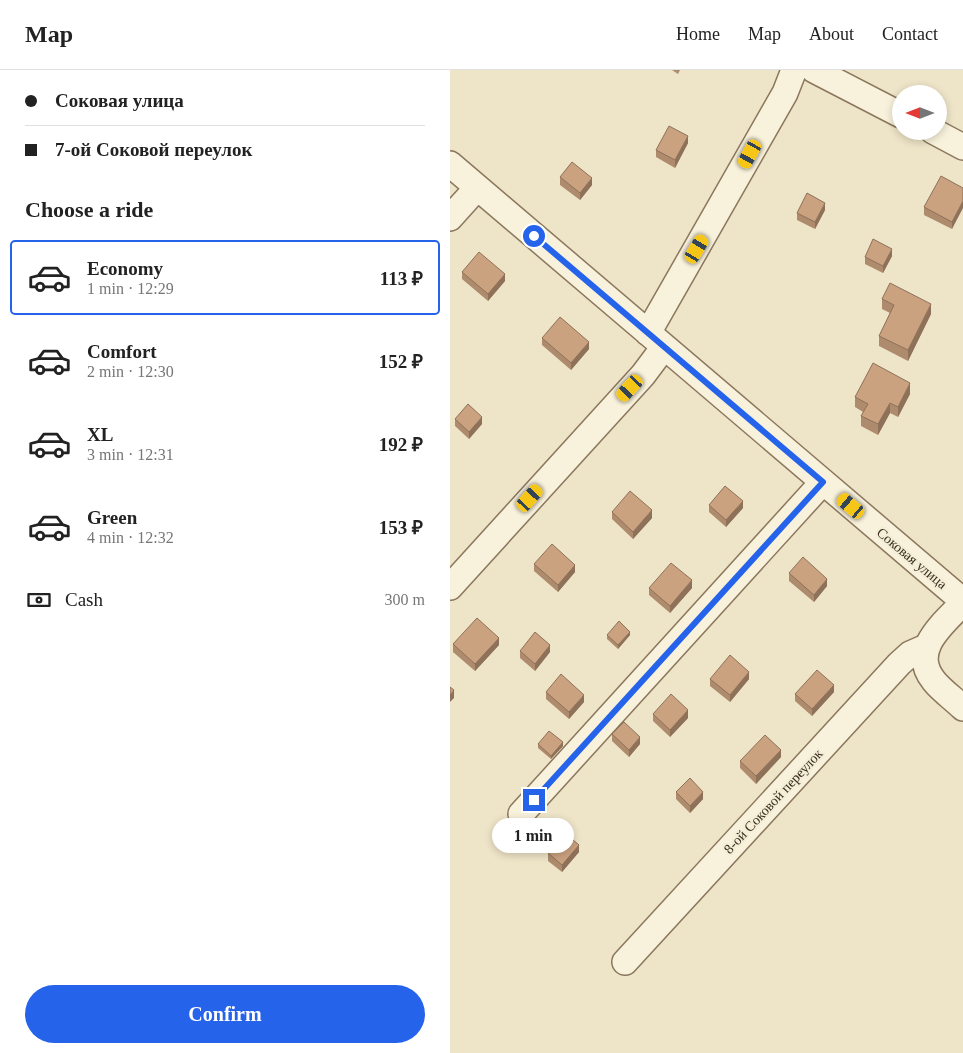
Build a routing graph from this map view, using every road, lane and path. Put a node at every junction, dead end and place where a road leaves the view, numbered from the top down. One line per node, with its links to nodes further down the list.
1 (794, 70): 9 (street)
2 (814, 70): 3 (street)
3 (892, 110)
4 (948, 139): 5 (street)
5 (963, 147)
6 (450, 164): 7 (street, Соковая улица)
7 (477, 188): 8 (street); 9 (street, Соковая улица)
8 (450, 218)
9 (656, 340): 10 (street, Соковая улица); 11 (street)
10 (823, 482): 12 (street, Соковая улица); 15 (street)
11 (450, 587)
12 (963, 602): 13 (street)
13 (926, 647): 14 (street); 16 (street, 8-ой Соковой переулок)
14 (963, 708)
15 (521, 814)
16 (625, 962)

